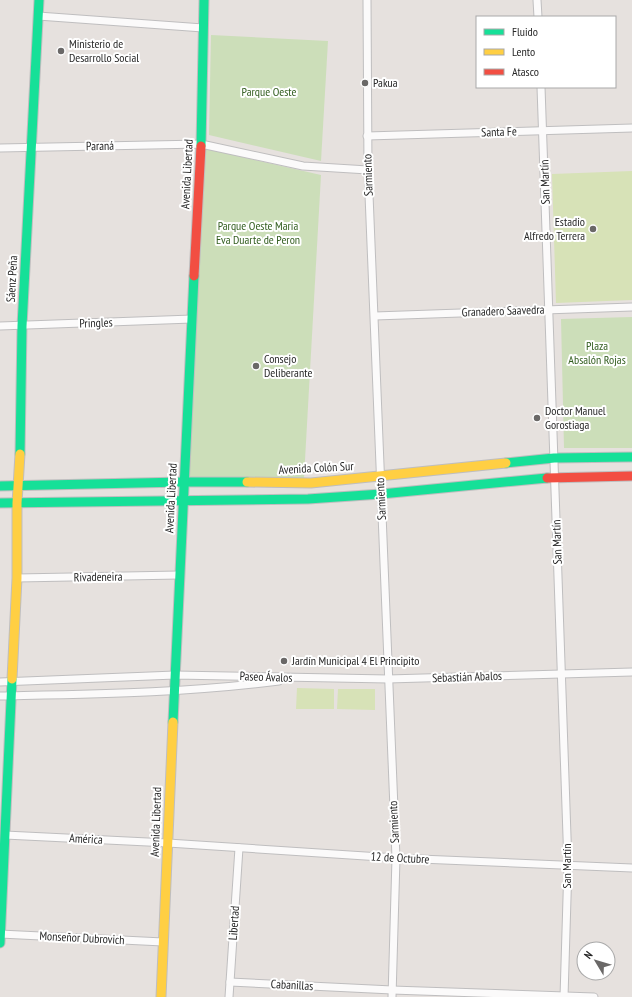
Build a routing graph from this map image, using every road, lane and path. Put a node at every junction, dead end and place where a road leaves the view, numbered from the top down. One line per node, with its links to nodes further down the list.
1 (39, 0): 5 (main road, Sáenz Peña)
2 (204, 0): 7 (main road, Avenida Libertad)
3 (367, 0): 11 (street, Sarmiento)
4 (537, 0): 6 (street)
5 (38, 16): 7 (street); 13 (main road, Sáenz Peña)
6 (538, 16)
7 (203, 28): 12 (main road, Avenida Libertad)
8 (541, 88): 10 (street, San Martín)
9 (632, 128): 10 (street, Santa Fe)
10 (543, 131): 11 (street, Santa Fe); 17 (street, San Martín)
11 (367, 136): 15 (street, Sarmiento)
12 (201, 144): 13 (street, Paraná); 15 (street); 19 (main road, Avenida Libertad)
13 (32, 147): 14 (street, Paraná); 21 (main road, Sáenz Peña)
14 (0, 148)
15 (368, 170): 18 (street, Sarmiento)
16 (632, 307): 17 (street, Granadero Saavedra)
17 (549, 310): 18 (street, Granadero Saavedra); 23 (street, San Martín)
18 (374, 316): 24 (street, Sarmiento)
19 (192, 319): 21 (street, Pringles); 27 (main road, Avenida Libertad)
20 (0, 326): 21 (street, Pringles)
21 (22, 326): 29 (main road, Sáenz Peña)
22 (632, 457): 23 (main road, Avenida Colón Sur)
23 (554, 458): 24 (main road, Avenida Colón Sur); 26 (street, San Martín)
24 (379, 476): 27 (main road, Avenida Colón Sur); 30 (street, Sarmiento)
25 (632, 476): 26 (main road)
26 (555, 478): 30 (main road); 37 (street, San Martín)
27 (183, 482): 29 (main road, Avenida Colón Sur); 31 (main road, Avenida Libertad)
28 (0, 486): 29 (main road, Avenida Colón Sur)
29 (19, 486): 33 (main road, Sáenz Peña)
30 (381, 494): 31 (main road); 40 (street, Sarmiento)
31 (183, 501): 33 (main road); 34 (main road, Avenida Libertad)
32 (0, 503): 33 (main road)
33 (17, 503): 35 (main road, Sáenz Peña)
34 (179, 575): 35 (street, Rivadeneira); 38 (main road, Avenida Libertad)
35 (17, 578): 42 (main road, Sáenz Peña)
36 (632, 672): 37 (street, Sebastián Abalos)
37 (561, 674): 40 (street, Sebastián Abalos); 52 (street, San Martín)
38 (175, 675): 39 (street, Paseo Ávalos); 42 (street, Paseo Ávalos); 43 (main road, Avenida Libertad)
39 (302, 678): 40 (street, Sebastián Abalos); 43 (street, Paseo Ávalos)
40 (388, 679): 50 (street, Sarmiento)
41 (0, 682): 42 (street, Paseo Ávalos)
42 (12, 682): 45 (main road, Sáenz Peña)
43 (174, 691): 45 (street, Paseo Ávalos); 48 (main road, Avenida Libertad)
44 (0, 696): 45 (street, Paseo Ávalos)
45 (12, 696): 46 (main road, Sáenz Peña)
46 (4, 765): 47 (main road, Sáenz Peña)
47 (5, 835): 48 (street, América); 51 (main road, Sáenz Peña)
48 (168, 843): 49 (street, 12 de Octubre); 55 (main road, Avenida Libertad)
49 (239, 848): 50 (street, 12 de Octubre); 57 (street, Libertad)
50 (396, 858): 52 (street, 12 de Octubre); 58 (street, Sarmiento)
51 (2, 860): 54 (main road, Sáenz Peña)
52 (568, 865): 53 (street, 12 de Octubre); 59 (street, San Martín)
53 (632, 868)
54 (0, 934): 55 (street, Monseñor Dubrovich); 56 (main road, Sáenz Peña)
55 (163, 942): 60 (main road, Avenida Libertad)
56 (0, 943)
57 (230, 982): 58 (street, Cabanillas); 61 (street, Libertad)
58 (392, 994): 59 (street, Cabanillas)
59 (564, 996): 62 (street, Cabanillas)
60 (161, 997)
61 (230, 997)
62 (594, 997)

